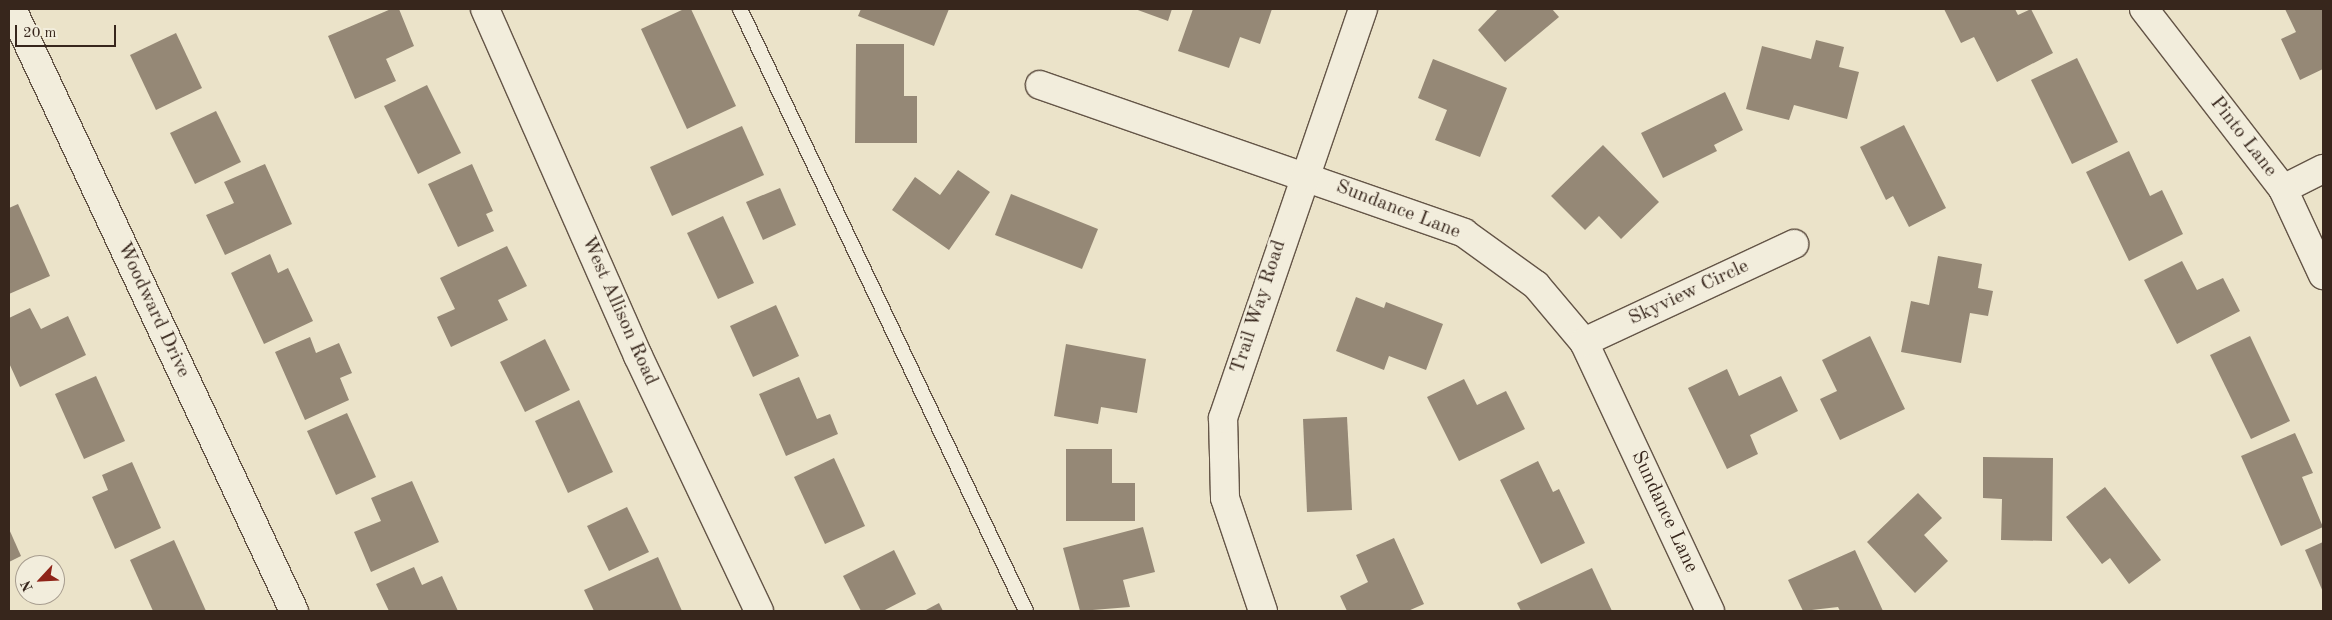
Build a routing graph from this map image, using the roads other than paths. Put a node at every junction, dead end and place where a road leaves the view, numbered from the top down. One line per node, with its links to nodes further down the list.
1 (12, 9): 13 (street, Woodward Drive)
2 (485, 9): 14 (street, West Allison Road)
3 (740, 9): 15 (lane)
4 (1363, 9): 8 (street, Trail Way Road)
5 (2144, 9): 9 (street, Pinto Lane)
6 (1040, 85): 8 (street, Sundance Lane)
7 (2323, 169): 9 (street)
8 (1303, 175): 12 (street, Sundance Lane); 16 (street, Trail Way Road)
9 (2283, 189): 11 (street, Pinto Lane)
10 (1794, 244): 12 (street, Skyview Circle)
11 (2323, 275)
12 (1584, 342): 17 (street, Sundance Lane)
13 (294, 611)
14 (759, 611)
15 (1026, 611)
16 (1262, 611)
17 (1710, 611)

